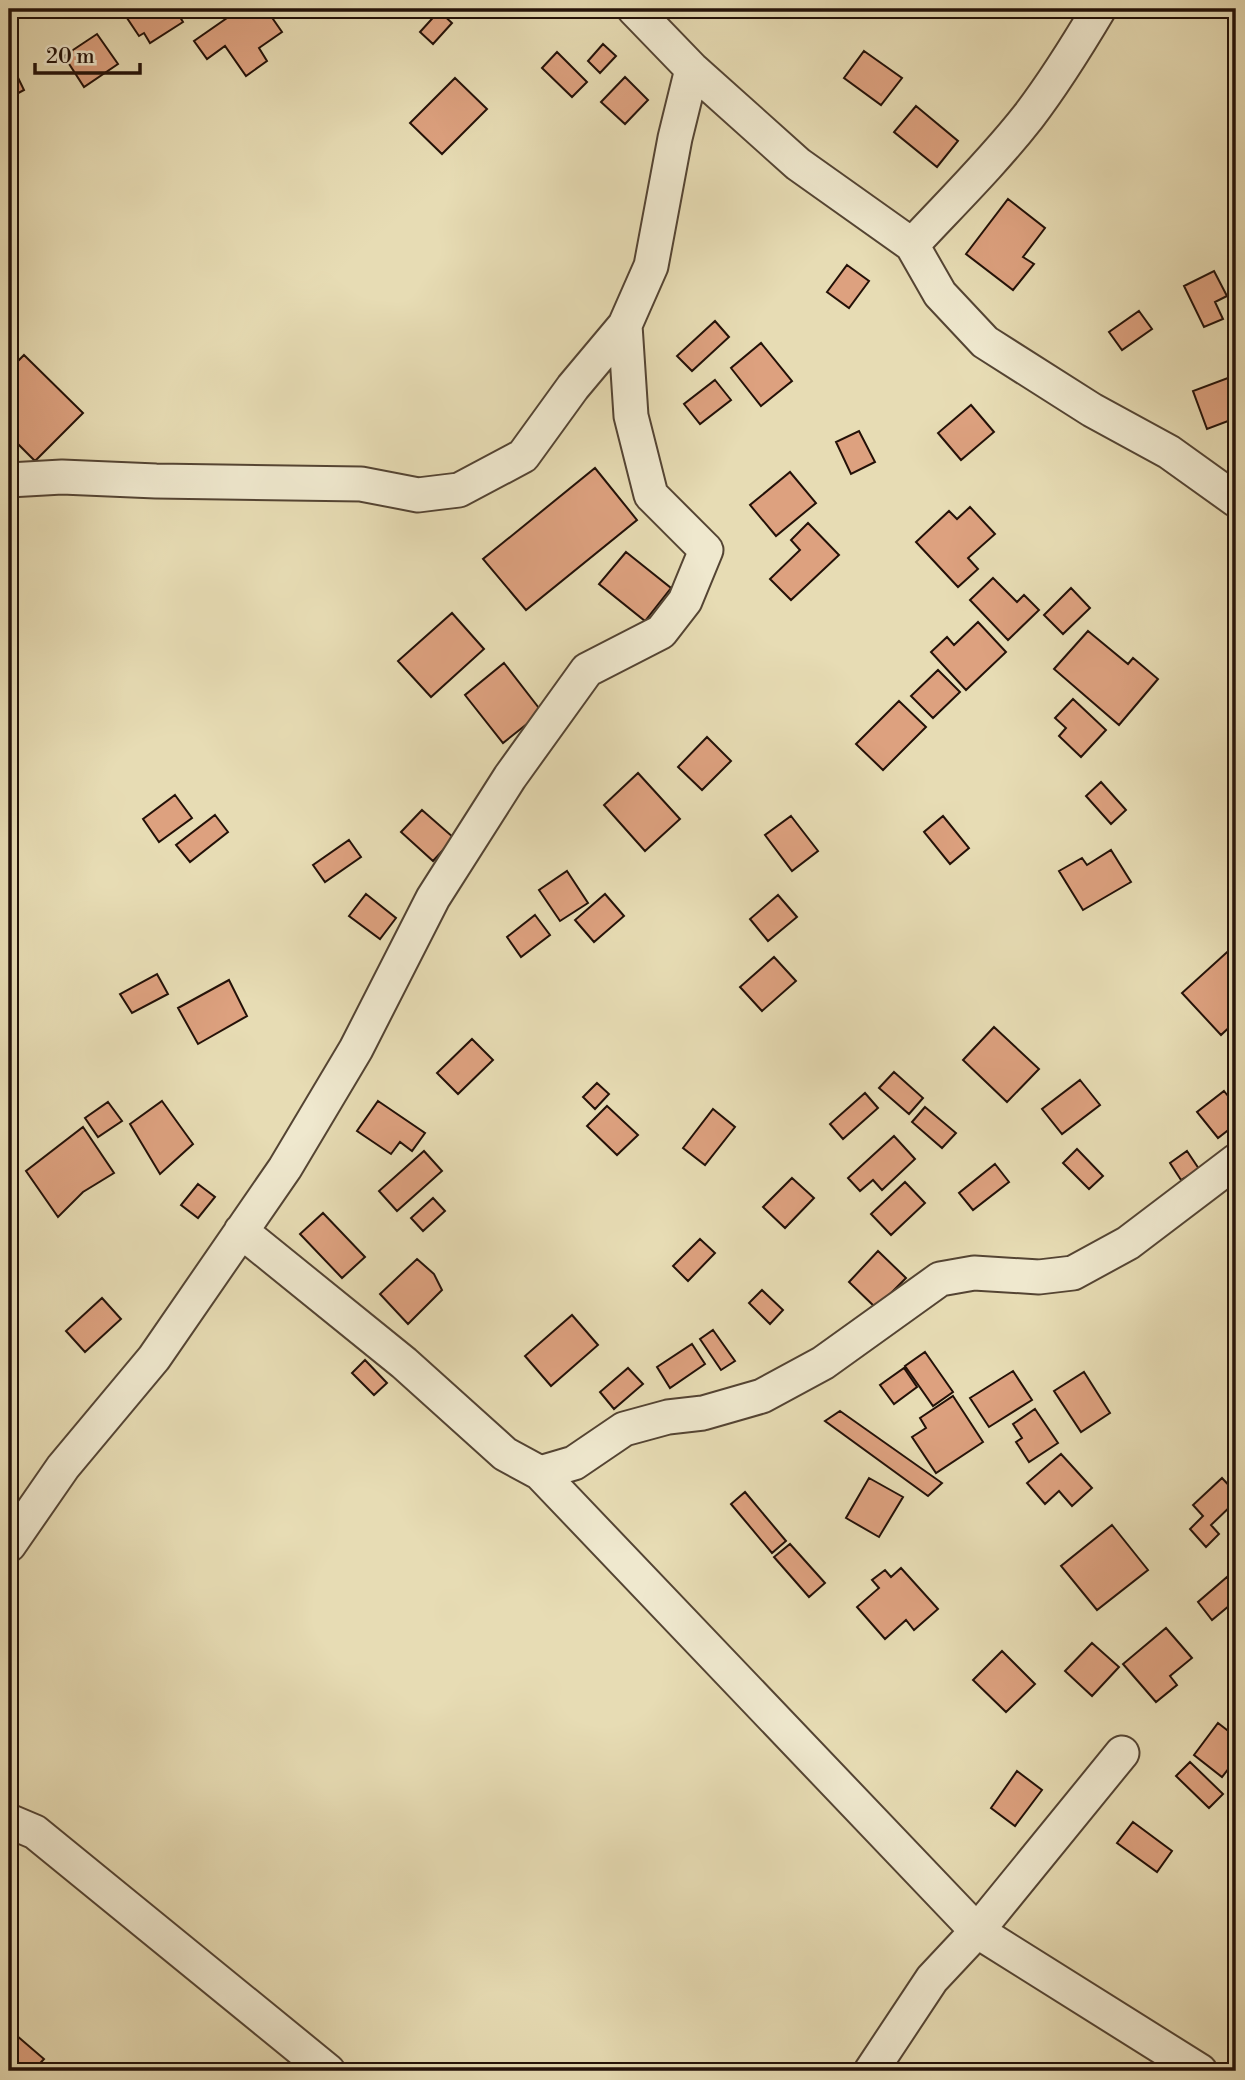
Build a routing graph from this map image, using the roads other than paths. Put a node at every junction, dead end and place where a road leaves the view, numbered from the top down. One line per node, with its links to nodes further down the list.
1 (634, 9): 3 (street)
2 (1099, 9): 4 (street)
3 (692, 69): 4 (street); 5 (street)
4 (912, 245): 7 (street)
5 (625, 325): 6 (street); 9 (street)
6 (9, 480)
7 (1236, 500)
8 (1236, 1161): 10 (street)
9 (241, 1231): 10 (street); 11 (street)
10 (540, 1473): 14 (street)
11 (9, 1545)
12 (1122, 1753): 14 (street)
13 (9, 1821): 15 (street)
14 (977, 1931): 16 (street); 17 (street)
15 (328, 2071)
16 (871, 2071)
17 (1200, 2071)

